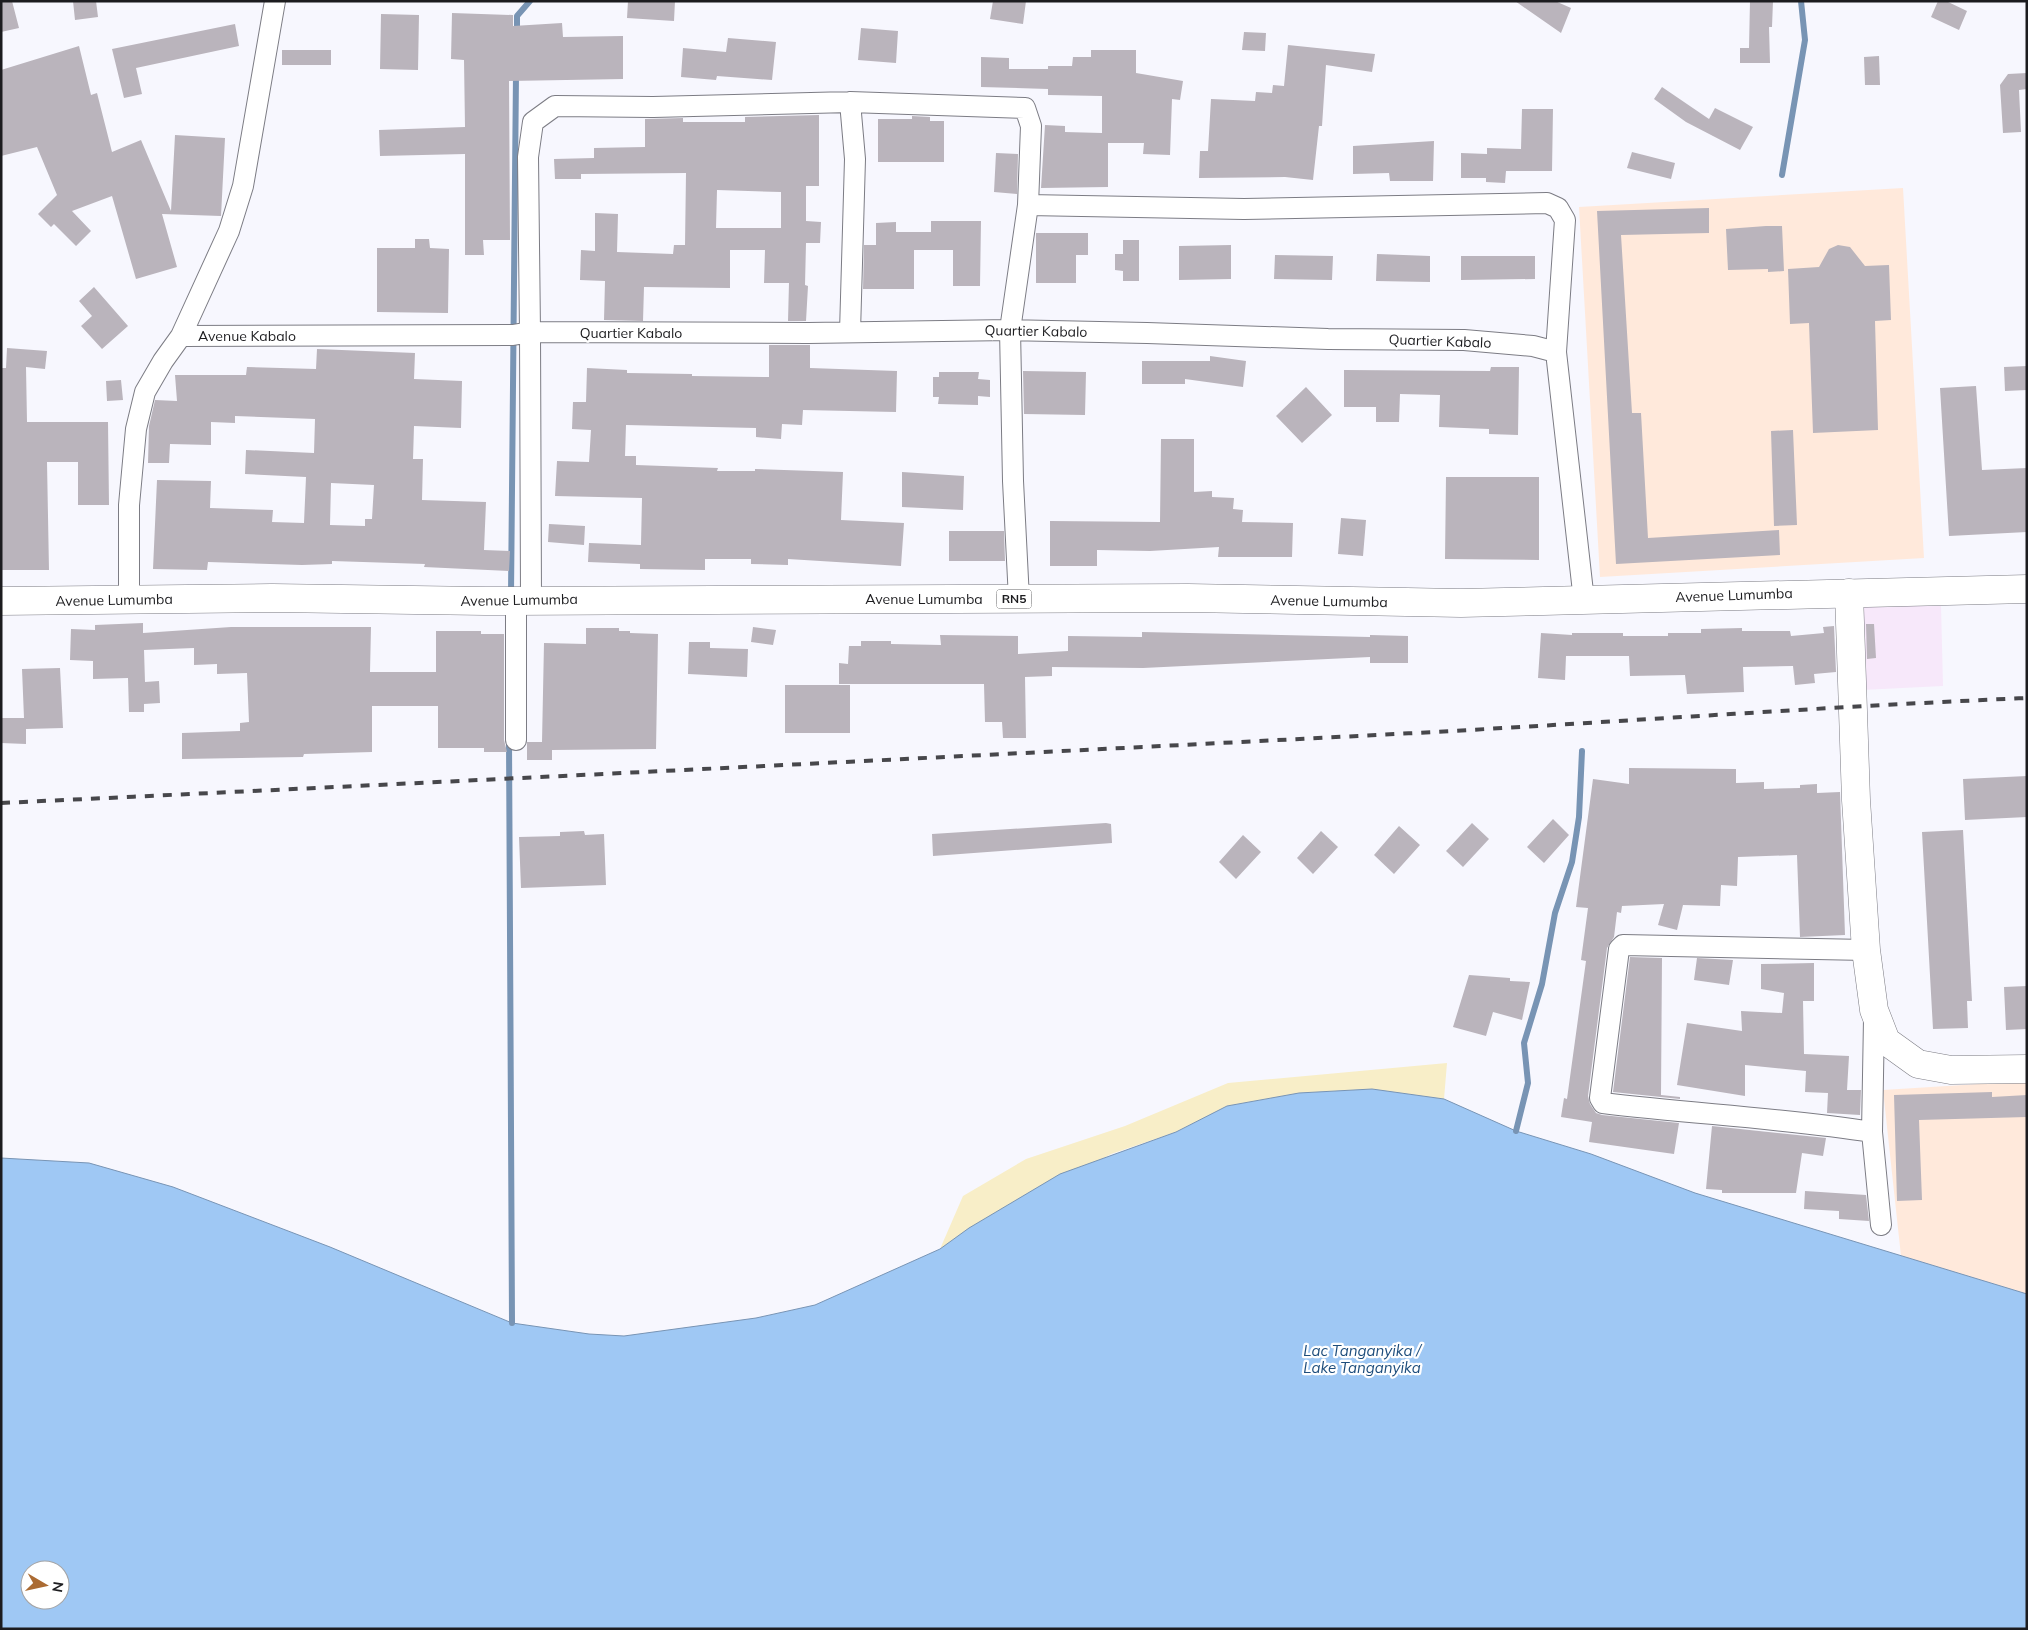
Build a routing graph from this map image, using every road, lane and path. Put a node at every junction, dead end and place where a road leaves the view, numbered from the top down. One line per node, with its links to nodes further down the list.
1 (274, 1): 7 (street)
2 (850, 102): 3 (street); 5 (street); 6 (street)
3 (1028, 205): 4 (street); 8 (street)
4 (1010, 330): 6 (street, Quartier Kabalo); 8 (street, Quartier Kabalo); 11 (street)
5 (530, 332): 6 (street, Quartier Kabalo); 7 (street, Avenue Kabalo); 12 (street)
6 (850, 332)
7 (181, 336): 14 (street, Avenue Kabalo)
8 (1556, 352): 15 (street)
9 (2027, 589): 10 (main road, Avenue Lumumba / RN5)
10 (1850, 592): 15 (main road, Avenue Lumumba / RN5); 17 (main road)
11 (1019, 599): 12 (main road, Avenue Lumumba / RN5); 15 (main road, Avenue Lumumba / RN5)
12 (524, 600): 14 (main road, Avenue Lumumba / RN5); 16 (street)
13 (1, 601): 14 (main road, Avenue Lumumba / RN5)
14 (129, 601)
15 (1584, 601)
16 (516, 740)
17 (1866, 950): 18 (main road); 20 (street)
18 (1874, 1010): 19 (main road); 20 (street)
19 (2027, 1069)
20 (1872, 1132): 21 (street)
21 (1881, 1225)

